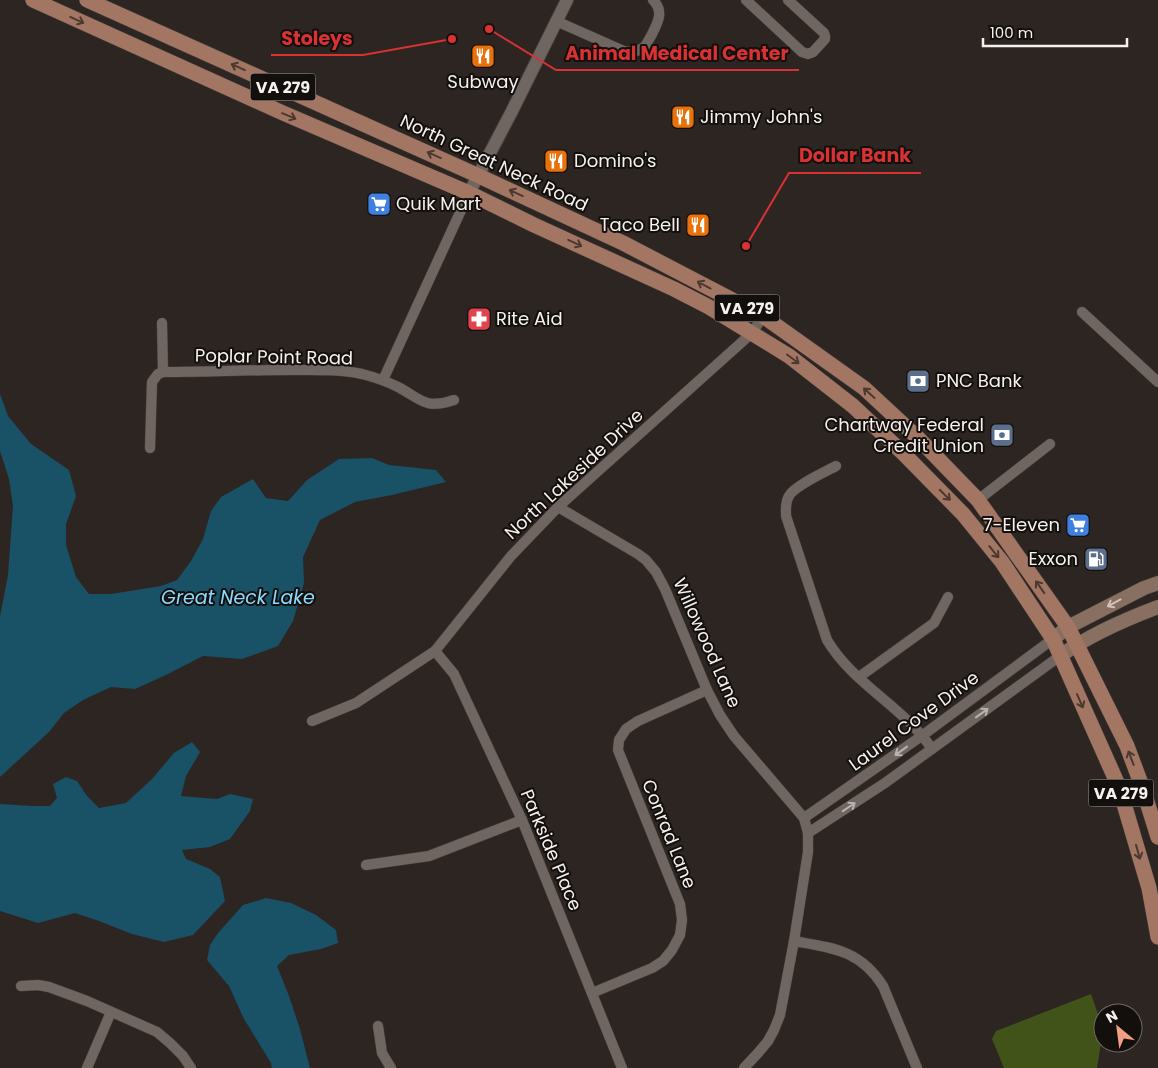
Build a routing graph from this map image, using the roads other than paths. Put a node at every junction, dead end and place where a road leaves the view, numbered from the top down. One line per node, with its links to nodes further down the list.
1 (33, 0): 9 (main road, VA 279, one-way to 9)
2 (87, 0): 8 (main road, North Great Neck Road / VA 279, one-way to 2)
3 (567, 0): 7 (street)
4 (653, 0): 7 (street)
5 (746, 0): 6 (street)
6 (788, 0)
7 (556, 21): 8 (street)
8 (479, 176): 9 (street); 11 (main road, North Great Neck Road / VA 279, one-way to 8)
9 (469, 193): 13 (main road, VA 279, one-way to 13); 15 (street)
10 (1082, 312): 16 (street)
11 (763, 316): 13 (street, North Lakeside Drive); 21 (main road, North Great Neck Road / VA 279, one-way to 11)
12 (162, 323): 14 (street)
13 (752, 333): 22 (street, North Lakeside Drive); 27 (main road, VA 279, one-way to 27)
14 (163, 372): 15 (street, Poplar Point Road); 19 (street)
15 (383, 380): 17 (street, Poplar Point Road)
16 (1158, 382)
17 (454, 400)
18 (1050, 444): 21 (street)
19 (150, 448)
20 (836, 466): 31 (street)
21 (978, 500): 26 (main road, North Great Neck Road / VA 279, one-way to 21)
22 (558, 507): 29 (street, North Lakeside Drive); 32 (street, Willowood Lane)
23 (1158, 583): 26 (main road, one-way to 26)
24 (948, 597): 31 (street)
25 (1158, 607): 28 (main road)
26 (1068, 627): 27 (main road); 28 (main road, North Great Neck Road / VA 279)
27 (1053, 639): 30 (main road, VA 279); 34 (street, Laurel Cove Drive)
28 (1077, 644): 30 (main road); 39 (main road, North Great Neck Road / VA 279, one-way to 28)
29 (435, 651): 33 (street, North Lakeside Drive); 37 (street, Parkside Place)
30 (1060, 656): 35 (street, Laurel Cove Drive, one-way to 30); 41 (main road, VA 279, one-way to 41)
31 (859, 677): 34 (street)
32 (707, 690): 36 (street, Willowood Lane); 44 (street, Conrad Lane)
33 (312, 721)
34 (922, 735): 35 (street); 36 (street, Laurel Cove Drive, one-way to 36)
35 (932, 749): 38 (street, Laurel Cove Drive, one-way to 35)
36 (804, 818): 38 (street)
37 (522, 820): 40 (street); 44 (street, Parkside Place)
38 (808, 833): 42 (street)
39 (1158, 837)
40 (366, 865)
41 (1158, 937)
42 (794, 941): 51 (street); 52 (street)
43 (21, 986): 45 (street)
44 (592, 993): 50 (street, Parkside Place)
45 (111, 1012): 47 (street); 48 (street)
46 (378, 1026): 49 (street)
47 (87, 1068)
48 (191, 1068)
49 (391, 1068)
50 (622, 1068)
51 (744, 1068)
52 (917, 1068)

